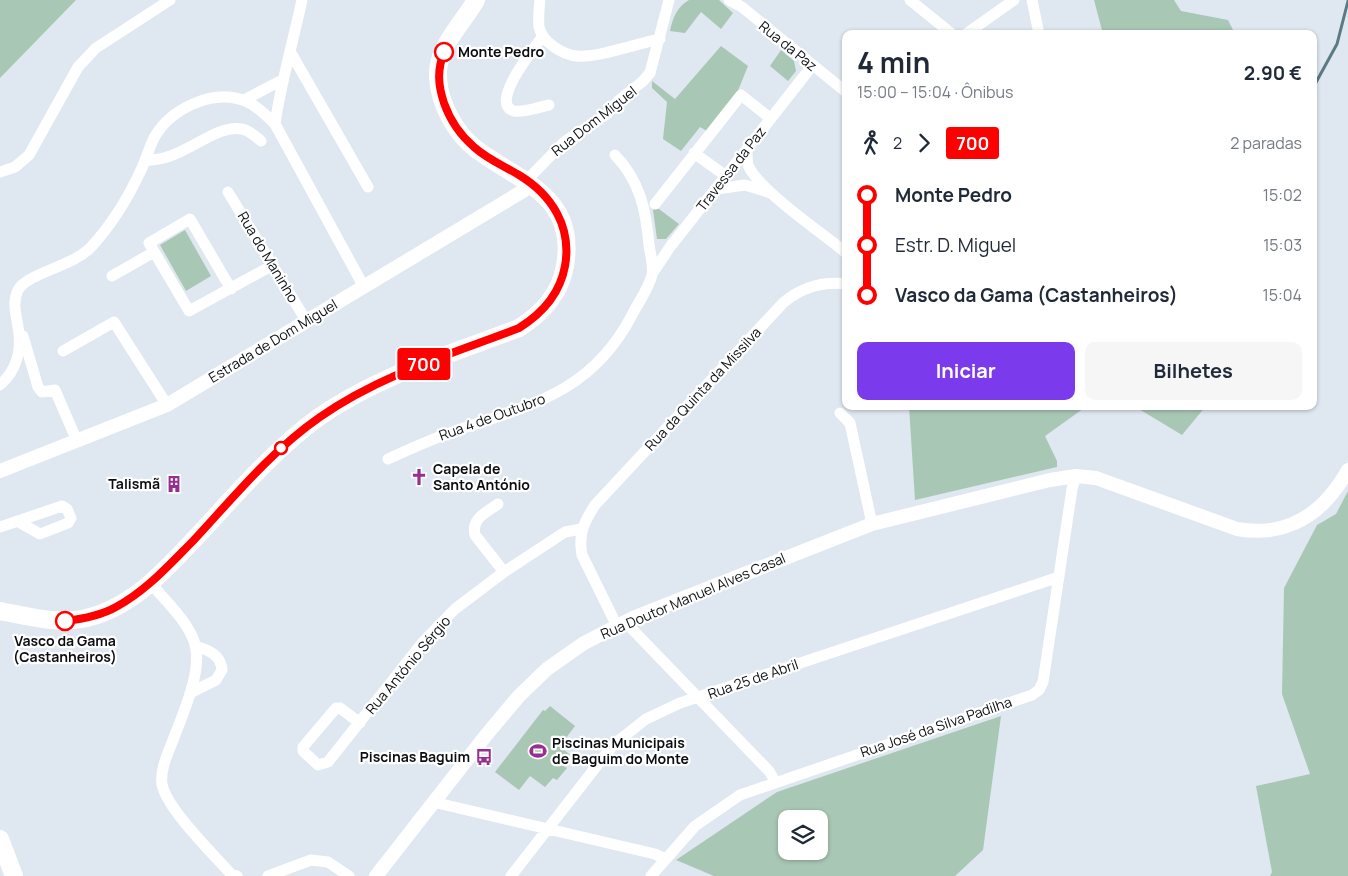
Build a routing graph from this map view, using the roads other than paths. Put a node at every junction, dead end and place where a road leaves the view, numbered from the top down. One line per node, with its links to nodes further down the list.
1 (170, 0): 28 (street)
2 (302, 0): 15 (street)
3 (476, 0): 30 (main road)
4 (540, 0): 13 (street)
5 (669, 0): 14 (street, Rua Dom Miguel)
6 (730, 0): 16 (street, Rua da Paz)
7 (910, 0): 10 (street)
8 (1014, 0): 11 (street)
9 (1032, 0): 12 (street)
10 (947, 30)
11 (972, 30)
12 (1038, 30)
13 (543, 36): 14 (street); 20 (street)
14 (660, 38): 30 (street, Rua Dom Miguel)
15 (291, 53): 17 (street); 31 (street)
16 (812, 66): 18 (street, Rua da Paz); 21 (street, Travessa da Paz)
17 (282, 80): 19 (street); 22 (street)
18 (842, 89)
19 (244, 100): 22 (street); 27 (street)
20 (549, 105)
21 (770, 118): 24 (street, Travessa da Paz); 25 (street)
22 (275, 124): 42 (street)
23 (262, 141): 27 (street)
24 (746, 150): 29 (street, Travessa da Paz); 34 (street)
25 (694, 153): 29 (street); 35 (street)
26 (615, 155): 39 (street)
27 (146, 160): 45 (street)
28 (0, 172)
29 (726, 176): 32 (street, Travessa da Paz)
30 (530, 182): 42 (street, Estrada de Dom Miguel); 62 (main road)
31 (368, 187)
32 (717, 188): 34 (street); 39 (street, Travessa da Paz)
33 (228, 192): 38 (street, Rua do Maninho)
34 (772, 194): 36 (street)
35 (655, 204)
36 (842, 250)
37 (154, 252): 40 (street); 43 (street); 43 (street)
38 (273, 265): 43 (street); 44 (street, Rua do Maninho)
39 (652, 274): 51 (street, Rua 4 de Outubro)
40 (112, 276)
41 (842, 282): 59 (street, Rua da Quinta da Missilva)
42 (364, 286): 44 (street, Estrada de Dom Miguel)
43 (231, 289)
44 (307, 322): 48 (street, Estrada de Dom Miguel)
45 (19, 328): 47 (street); 50 (street)
46 (63, 351): 48 (street)
47 (0, 385)
48 (167, 405): 50 (street, Estrada de Dom Miguel)
49 (840, 413): 57 (street)
50 (77, 441): 52 (street, Estrada de Dom Miguel)
51 (388, 459)
52 (0, 470)
53 (1348, 470): 54 (street)
54 (1076, 476): 57 (street, Rua Doutor Manuel Alves Casal); 61 (street, Rua José da Silva Padilha)
55 (498, 504): 60 (street)
56 (17, 521): 58 (street)
57 (872, 524): 64 (street, Rua Doutor Manuel Alves Casal)
58 (0, 527)
59 (582, 529): 60 (street); 64 (street, Rua da Quinta da Missilva)
60 (504, 572): 68 (street, Rua António Sérgio)
61 (1059, 577): 67 (street, Rua 25 de Abril); 69 (street, Rua José da Silva Padilha)
62 (151, 583): 63 (main road); 65 (street)
63 (0, 610)
64 (622, 623): 67 (street, Rua da Quinta da Missilva); 70 (street, Rua Doutor Manuel Alves Casal)
65 (195, 646): 66 (street); 66 (street)
66 (190, 692): 75 (street)
67 (698, 697): 69 (street, Rua da Quinta da Missilva); 71 (street, Rua 25 de Abril)
68 (360, 723): 68 (street, Rua António Sérgio)
69 (775, 782): 73 (street, Rua José da Silva Padilha)
70 (433, 802): 71 (street); 78 (street, Rua Doutor Manuel Alves Casal)
71 (547, 829): 73 (street); 79 (street, Rua 25 de Abril)
72 (0, 838): 74 (main road)
73 (666, 859): 80 (street, Rua José da Silva Padilha)
74 (14, 876)
75 (237, 876)
76 (268, 876): 77 (street)
77 (349, 876)
78 (376, 876)
79 (511, 876)
80 (651, 876)

